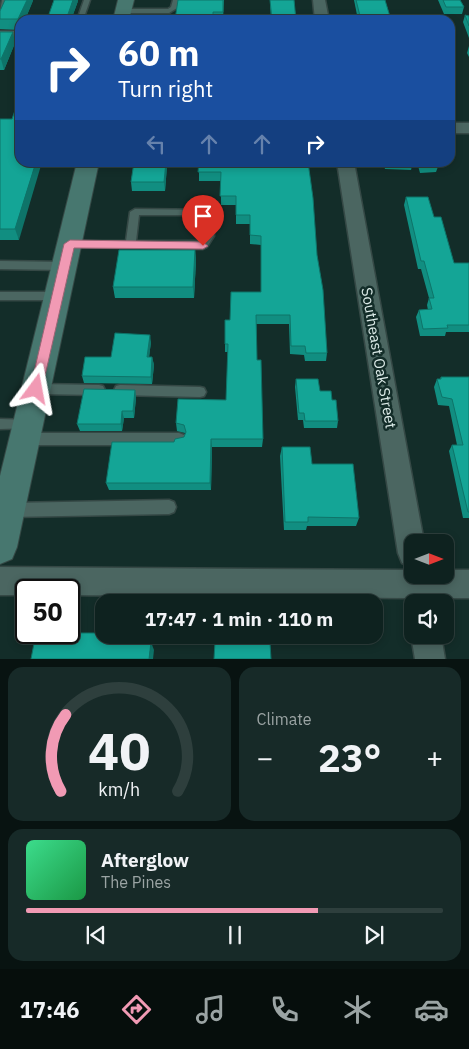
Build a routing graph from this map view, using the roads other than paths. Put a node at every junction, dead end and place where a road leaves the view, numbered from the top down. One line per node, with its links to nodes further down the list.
1 (5, 0): 5 (lane)
2 (87, 0): 7 (lane)
3 (176, 0): 6 (lane)
4 (319, 0): 8 (street)
5 (0, 10)
6 (123, 10)
7 (82, 15)
8 (321, 15)
9 (0, 36): 10 (street)
10 (15, 36)
11 (455, 128): 12 (street)
12 (469, 128)
13 (87, 167): 16 (main road)
14 (346, 167): 26 (street, Southeast Oak Street)
15 (130, 245): 15 (lane); 16 (lane)
16 (67, 255): 17 (lane); 19 (main road)
17 (0, 265)
18 (0, 296): 19 (lane)
19 (57, 296): 20 (main road)
20 (36, 389): 21 (lane); 22 (main road)
21 (200, 392)
22 (17, 429): 23 (lane); 25 (main road)
23 (178, 439)
24 (169, 507): 25 (lane)
25 (8, 510): 27 (main road)
26 (409, 534)
27 (0, 546)
28 (0, 581): 30 (street)
29 (469, 584): 30 (street)
30 (418, 587)
31 (428, 644): 32 (street)
32 (430, 659)

